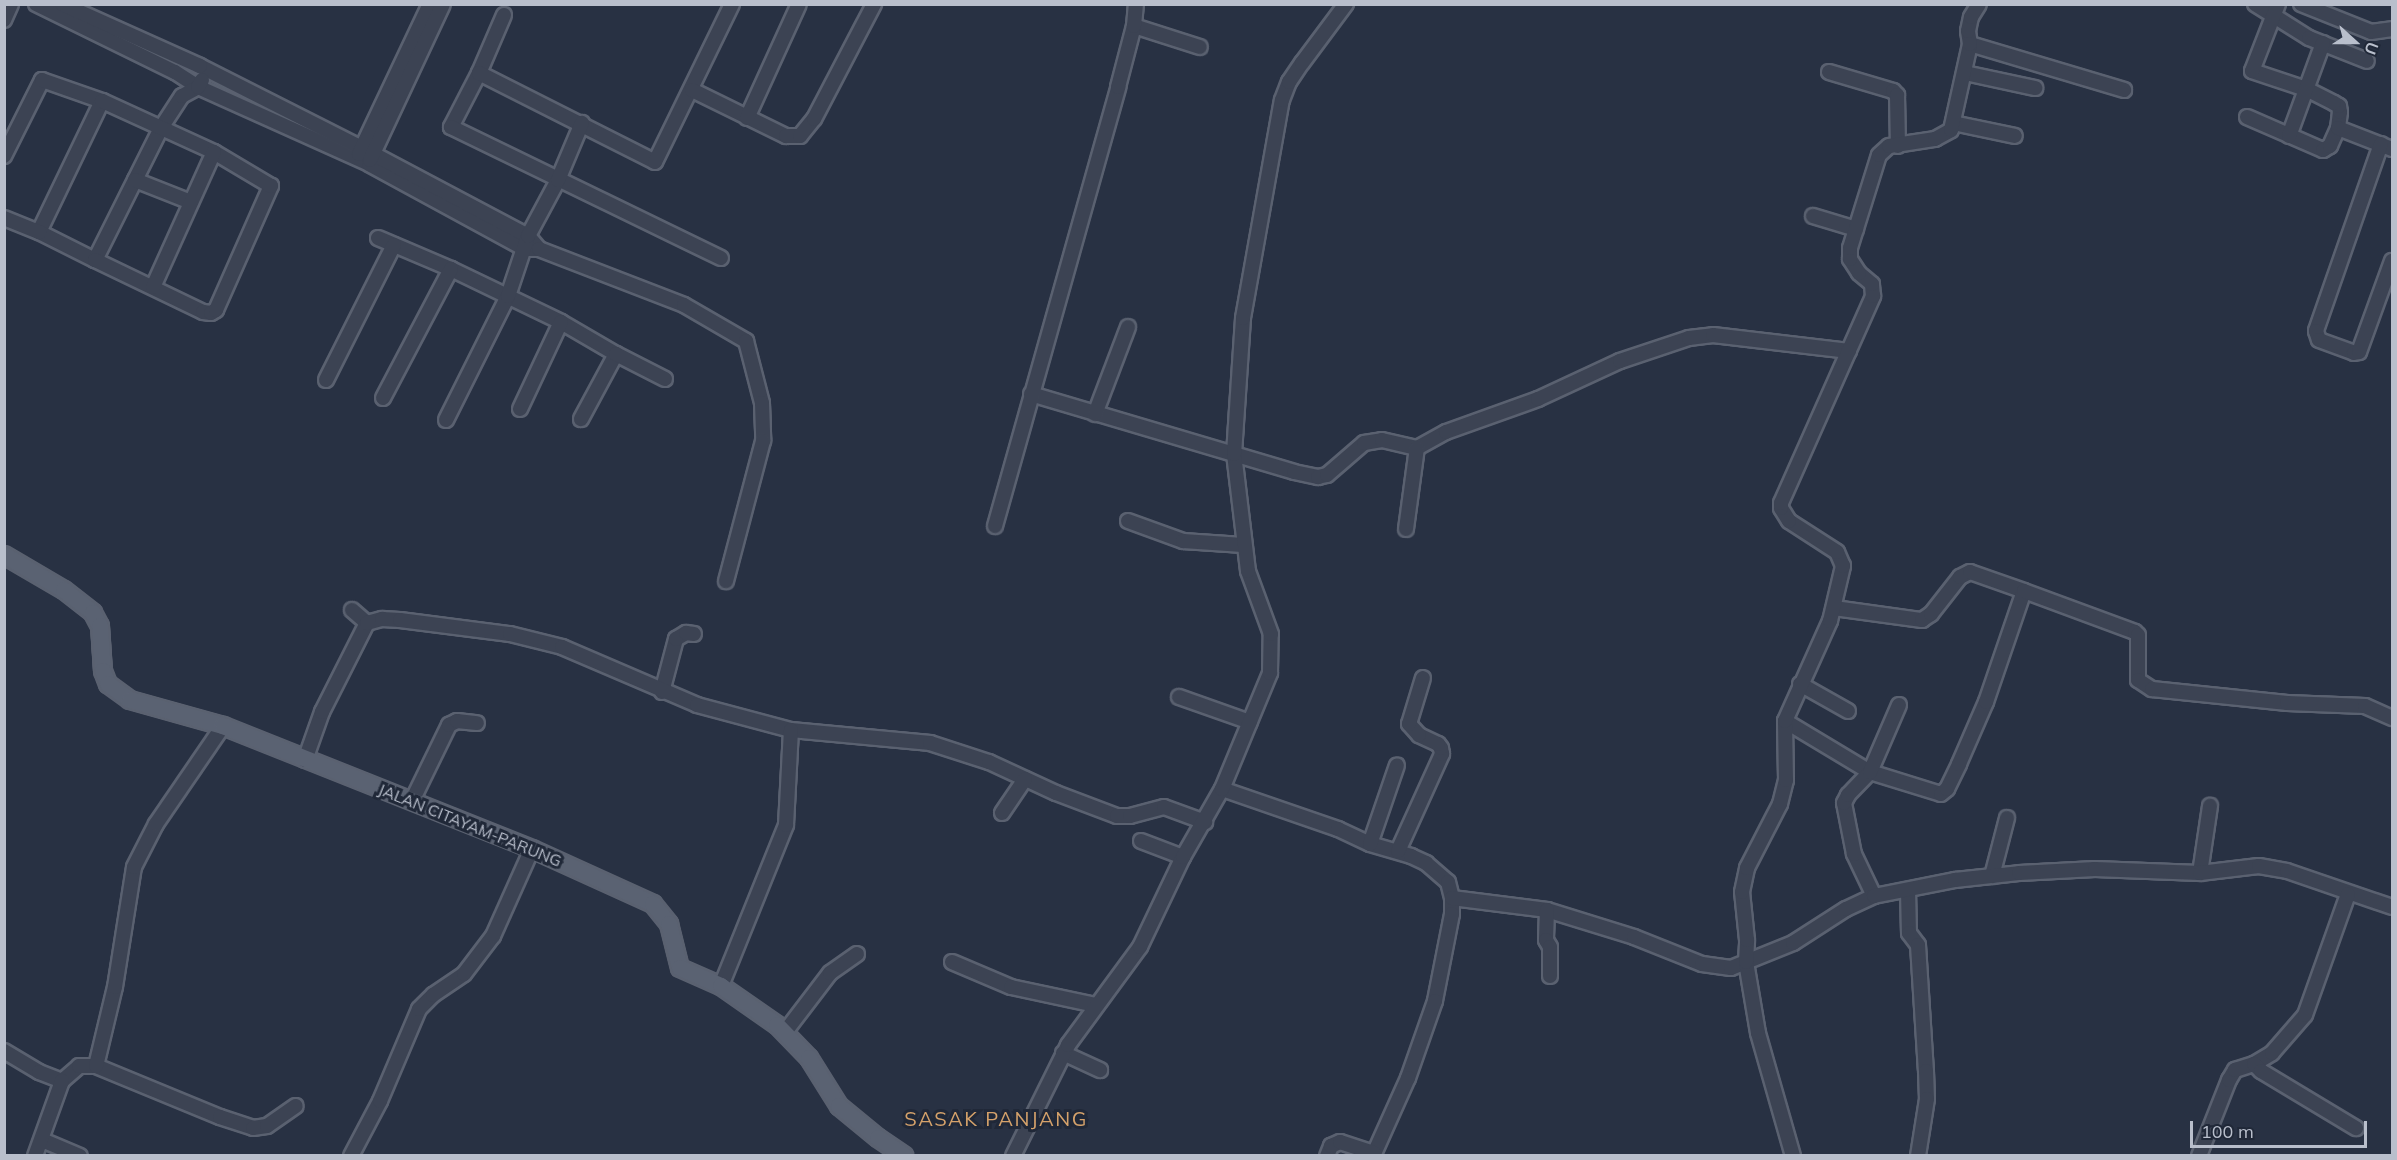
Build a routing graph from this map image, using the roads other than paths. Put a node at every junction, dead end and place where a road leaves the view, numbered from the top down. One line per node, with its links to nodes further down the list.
1 (11, 4): 16 (street)
2 (36, 4): 25 (street)
3 (62, 4): 22 (street)
4 (430, 4): 48 (street)
5 (443, 4): 48 (street)
6 (732, 4): 32 (street)
7 (798, 4): 37 (street)
8 (874, 4): 37 (street)
9 (1136, 4): 17 (street)
10 (1346, 4): 78 (street)
11 (1979, 4): 20 (street)
12 (2255, 4): 14 (street)
13 (2301, 4): 18 (street)
14 (2275, 11): 19 (street); 31 (street)
15 (504, 15): 27 (street)
16 (4, 20)
17 (1134, 26): 21 (street); 71 (street)
18 (2392, 29)
19 (2323, 43): 23 (street); 31 (street)
20 (1970, 44): 28 (street); 33 (street)
21 (1200, 47)
22 (181, 58): 24 (street); 25 (street)
23 (2367, 61)
24 (207, 70): 29 (street); 48 (street)
25 (175, 72): 29 (street); 34 (street)
26 (1829, 72): 44 (street)
27 (479, 73): 38 (street); 50 (street)
28 (1965, 73): 30 (street); 39 (street)
29 (198, 87): 34 (street); 48 (street)
30 (2035, 88)
31 (2306, 89): 41 (street); 43 (street)
32 (692, 90): 37 (street); 38 (street)
33 (2124, 90)
34 (182, 96): 40 (street)
35 (102, 101): 40 (street); 47 (street); 55 (street)
36 (2247, 117): 43 (street)
37 (747, 118)
38 (582, 123): 50 (street)
39 (1953, 123): 42 (street); 44 (street)
40 (161, 128): 46 (street); 49 (street)
41 (2338, 128): 43 (street); 45 (street)
42 (2015, 136)
43 (2289, 136)
44 (1898, 146): 54 (street)
45 (2386, 146): 61 (street)
46 (214, 152): 51 (street); 63 (street)
47 (4, 156)
48 (365, 156): 57 (street)
49 (135, 180): 51 (street); 60 (street)
50 (558, 180): 57 (street); 59 (street)
51 (191, 202): 63 (street)
52 (1813, 216): 54 (street)
53 (4, 218): 55 (street)
54 (1856, 229): 67 (street)
55 (39, 232): 60 (street)
56 (378, 238): 58 (street)
57 (531, 244): 64 (street); 84 (street)
58 (394, 245): 62 (street); 70 (street)
59 (721, 258)
60 (95, 260): 63 (street)
61 (2392, 261)
62 (451, 268): 64 (street); 72 (street)
63 (153, 286)
64 (508, 296): 65 (street); 76 (street)
65 (561, 322): 68 (street); 73 (street)
66 (1128, 327): 74 (street)
67 (1849, 351): 77 (street); 86 (street)
68 (616, 354): 69 (street); 75 (street)
69 (665, 379)
70 (326, 380)
71 (1030, 394): 74 (street); 80 (street)
72 (383, 398)
73 (520, 409)
74 (1095, 414): 78 (street)
75 (582, 419)
76 (446, 420)
77 (1417, 448): 78 (street); 81 (street)
78 (1234, 454): 82 (street)
79 (1128, 521): 82 (street)
80 (995, 526)
81 (1406, 529)
82 (1243, 545): 98 (street)
83 (4, 555): 100 (main road, JALAN CITAYAM-PARUNG)
84 (726, 581)
85 (2024, 591): 86 (street); 96 (street); 104 (street)
86 (1834, 608): 91 (street)
87 (352, 610): 88 (street)
88 (367, 623): 92 (street); 102 (street)
89 (694, 634): 92 (street)
90 (1423, 678): 115 (street)
91 (1800, 684): 95 (street); 97 (street)
92 (662, 692): 101 (street)
93 (1179, 697): 98 (street)
94 (1899, 705): 104 (street)
95 (1848, 711)
96 (2392, 718)
97 (1785, 721): 104 (street); 127 (street)
98 (1250, 722): 106 (street)
99 (477, 723): 107 (street)
100 (224, 726): 102 (main road, JALAN CITAYAM-PARUNG); 135 (street)
101 (791, 730): 105 (street); 129 (street)
102 (304, 760): 107 (main road, JALAN CITAYAM-PARUNG)
103 (1397, 765): 113 (street)
104 (1870, 772): 121 (street)
105 (1025, 779): 109 (street); 111 (street)
106 (1222, 789): 111 (street); 113 (street)
107 (412, 801): 114 (main road, JALAN CITAYAM-PARUNG)
108 (2210, 806): 117 (street)
109 (1002, 813)
110 (2007, 818): 118 (street)
111 (1205, 822): 116 (street)
112 (1141, 841): 116 (street)
113 (1370, 844): 115 (street)
114 (532, 849): 129 (main road, JALAN CITAYAM-PARUNG); 145 (street)
115 (1398, 851): 122 (street)
116 (1183, 856): 130 (street)
117 (2200, 873): 118 (street); 120 (street)
118 (1992, 876): 119 (street)
119 (1908, 890): 121 (street); 149 (street)
120 (2348, 894): 123 (street); 134 (street)
121 (1874, 896): 127 (street)
122 (1452, 898): 124 (street); 142 (street)
123 (2392, 908)
124 (1546, 910): 127 (street); 128 (street)
125 (857, 954): 131 (street)
126 (952, 962): 130 (street)
127 (1746, 962): 148 (street)
128 (1550, 975)
129 (721, 986): 131 (main road, JALAN CITAYAM-PARUNG)
130 (1096, 1005): 133 (street)
131 (785, 1032): 141 (main road, JALAN CITAYAM-PARUNG)
132 (4, 1050): 137 (street)
133 (1063, 1053): 136 (street); 146 (street)
134 (2254, 1064): 139 (street); 150 (street)
135 (96, 1066): 137 (street); 138 (street)
136 (1100, 1070)
137 (62, 1081): 140 (street)
138 (296, 1106)
139 (2356, 1128)
140 (42, 1140): 143 (street); 144 (street)
141 (896, 1153)
142 (1374, 1154): 147 (street)
143 (35, 1155)
144 (80, 1155)
145 (351, 1155)
146 (1013, 1155)
147 (1327, 1155)
148 (1793, 1155)
149 (1918, 1155)
150 (2199, 1155)

